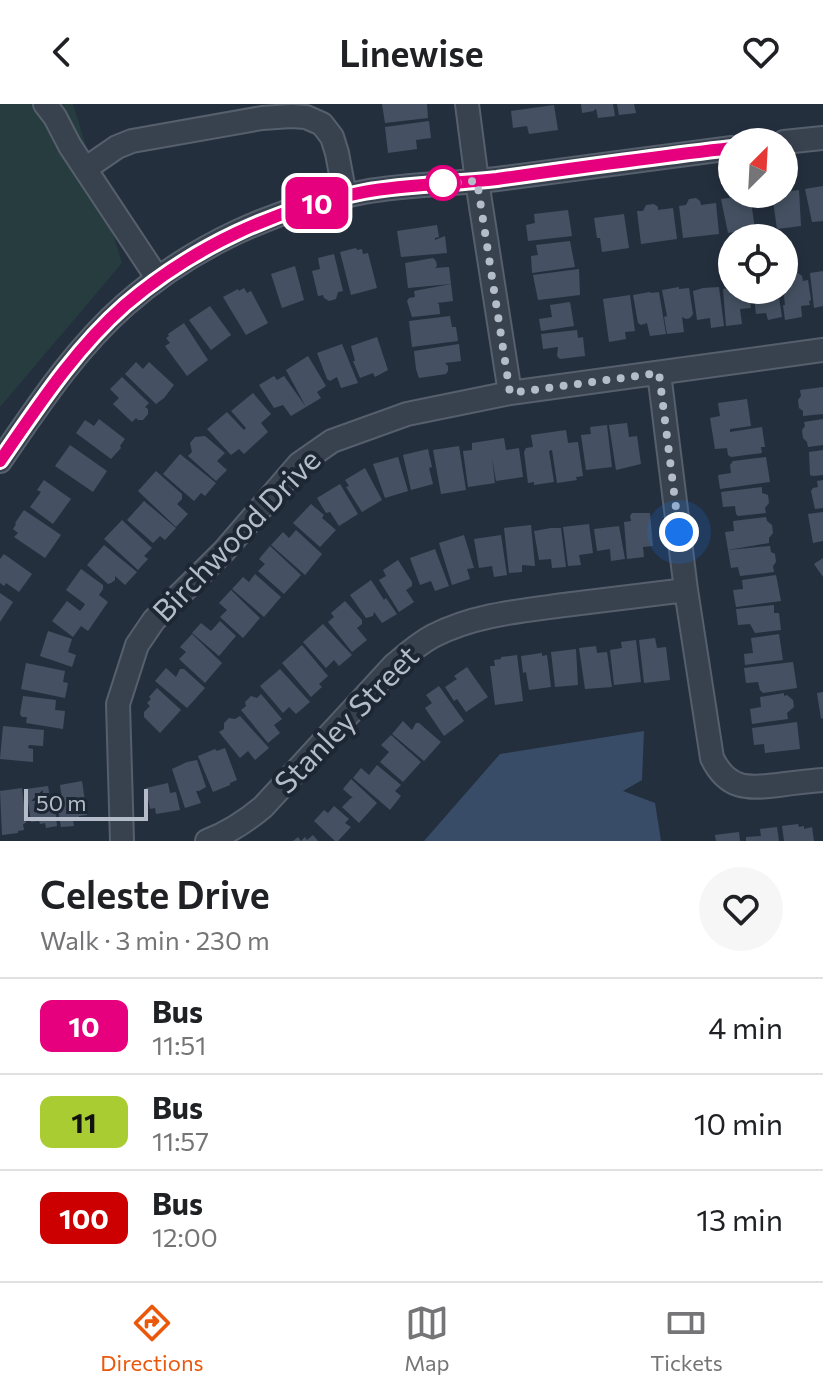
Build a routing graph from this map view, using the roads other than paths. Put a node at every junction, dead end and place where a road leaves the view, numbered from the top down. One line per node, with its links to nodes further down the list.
1 (45, 104): 6 (street)
2 (467, 104): 7 (street)
3 (823, 138): 4 (street)
4 (798, 141)
5 (718, 150): 7 (street)
6 (85, 169): 8 (street); 9 (street)
7 (477, 181): 8 (street); 12 (street)
8 (345, 196): 9 (street)
9 (158, 279): 13 (street)
10 (823, 350): 11 (street, Birchwood Drive)
11 (659, 373): 12 (street, Birchwood Drive); 14 (street)
12 (510, 393): 16 (street, Birchwood Drive)
13 (0, 461)
14 (686, 590): 15 (street); 17 (street, Stanley Street)
15 (823, 780)
16 (122, 841)
17 (207, 841)

